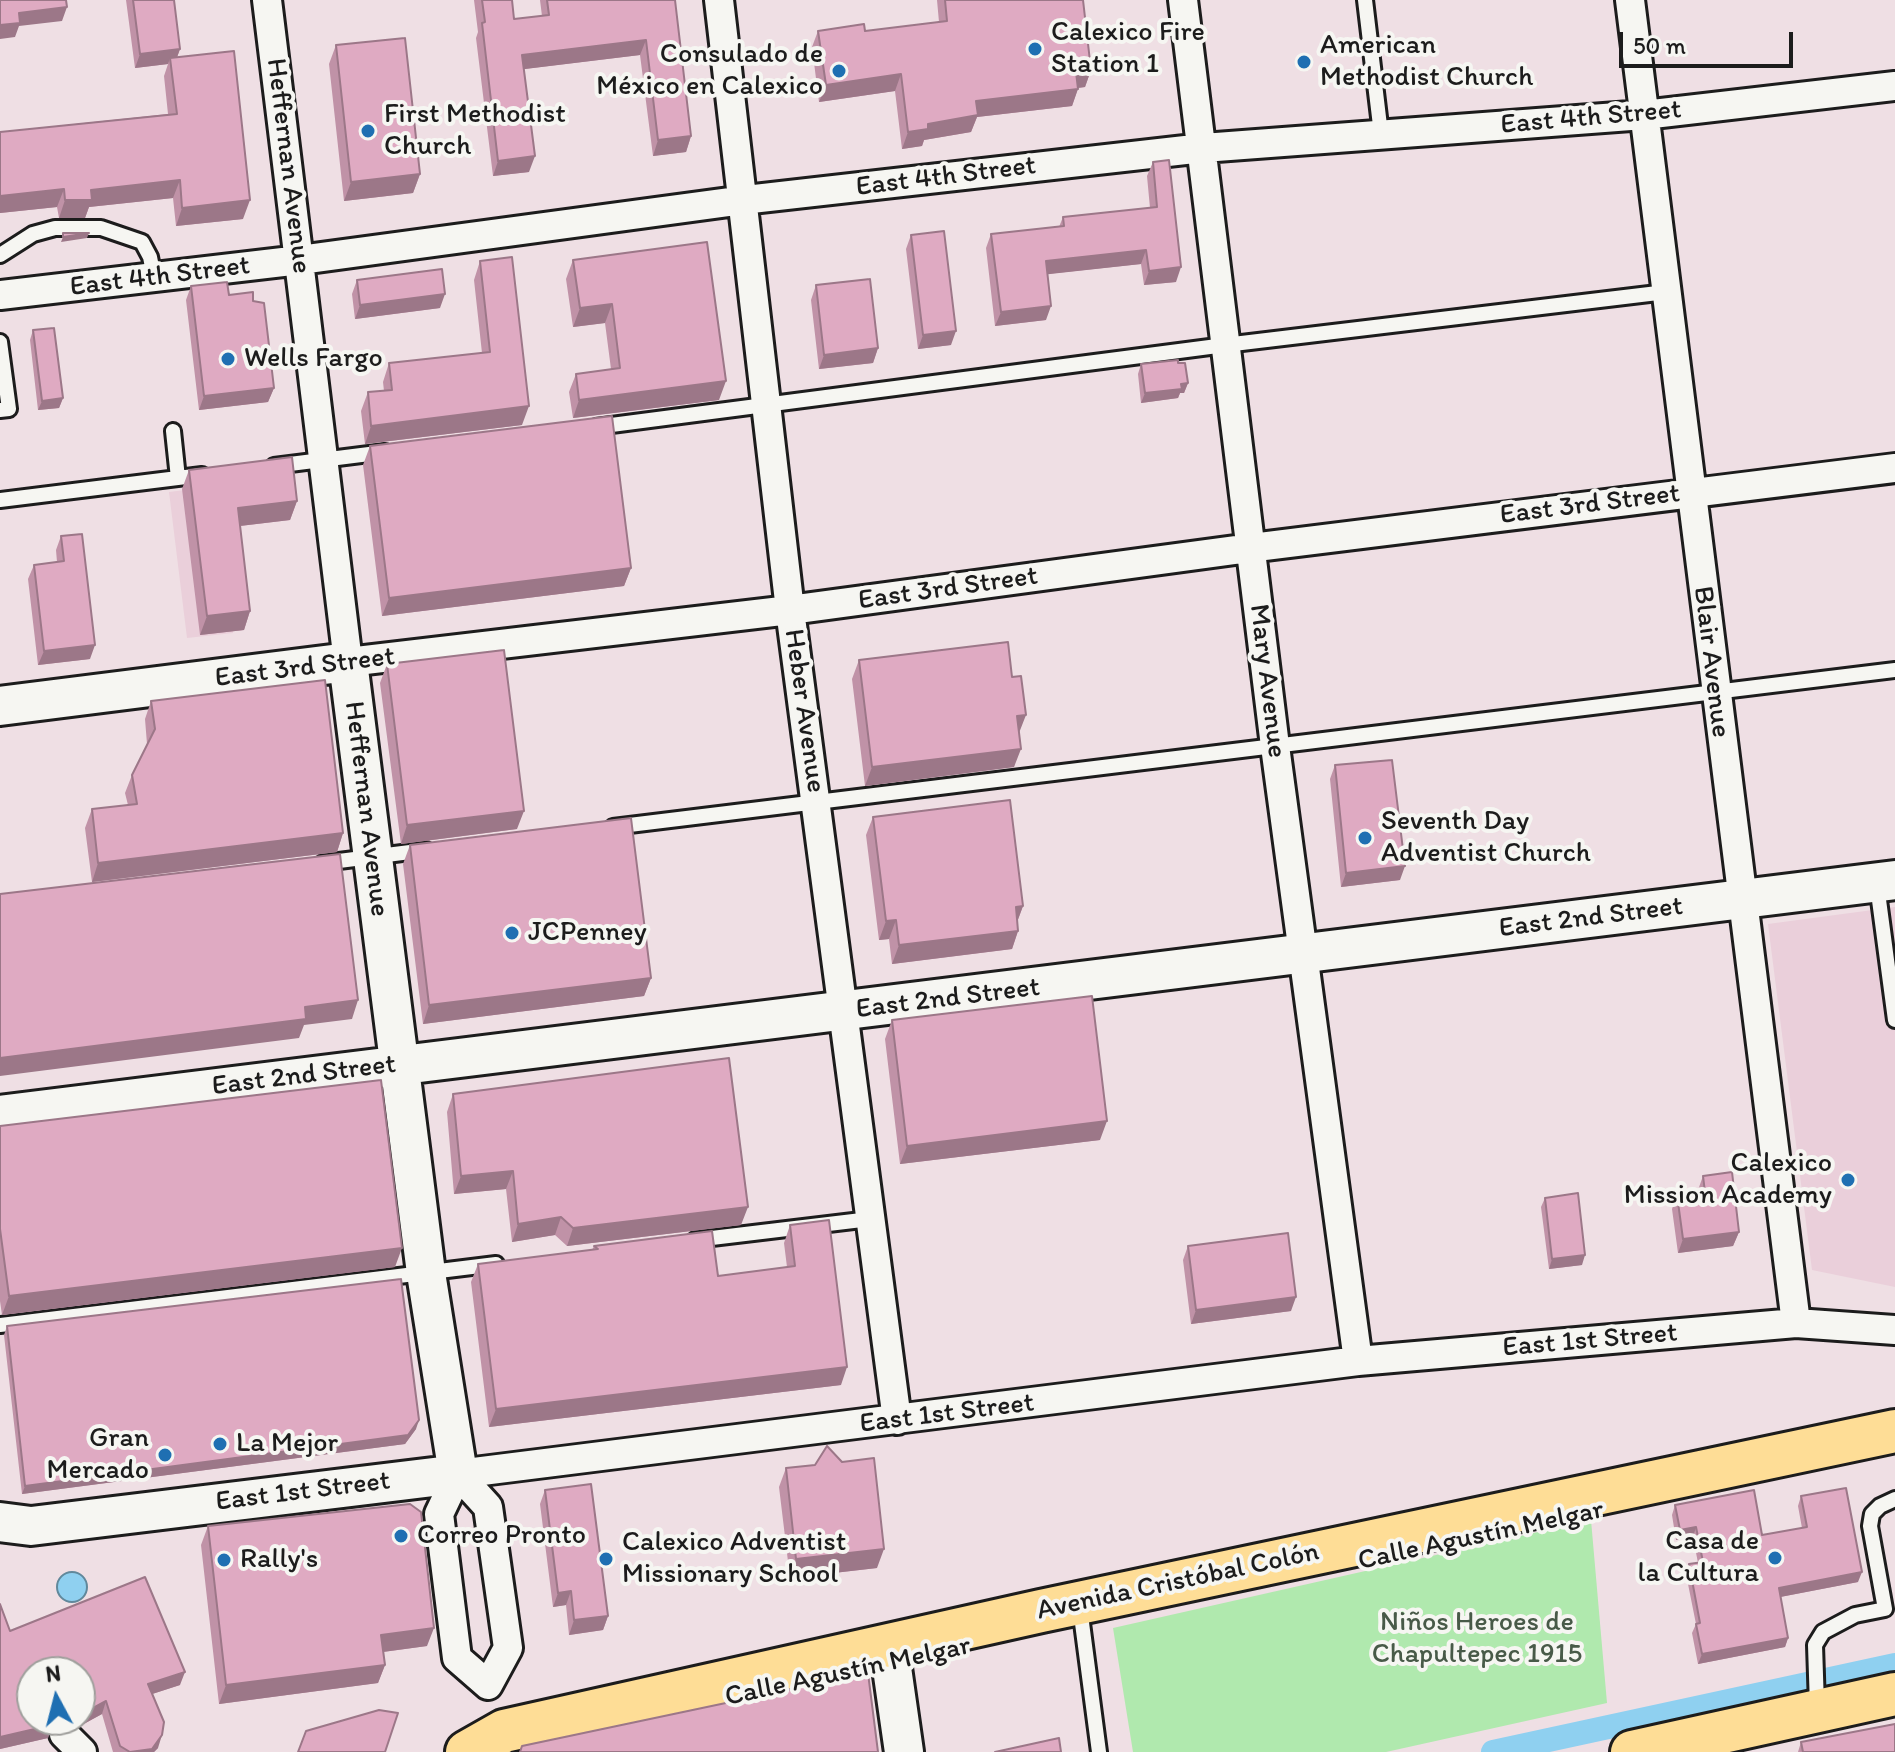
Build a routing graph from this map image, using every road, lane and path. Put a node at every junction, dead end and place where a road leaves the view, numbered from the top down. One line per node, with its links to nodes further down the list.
1 (267, 0): 12 (street, Heffernan Avenue)
2 (719, 0): 10 (street, Heber Avenue)
3 (1183, 0): 9 (street, Mary Avenue)
4 (1365, 0): 8 (lane)
5 (1630, 0): 7 (street, Blair Avenue)
6 (1895, 86): 7 (street, East 4th Street)
7 (1644, 115): 8 (street, East 4th Street); 14 (street, Blair Avenue)
8 (1381, 134): 9 (street, East 4th Street)
9 (1203, 148): 10 (street, East 4th Street); 17 (street, Mary Avenue)
10 (744, 200): 12 (street, East 4th Street); 18 (street, Heber Avenue)
11 (0, 255): 13 (lane)
12 (300, 260): 13 (street, East 4th Street); 23 (street, Heffernan Avenue)
13 (154, 277): 15 (street, East 4th Street)
14 (1666, 292): 17 (lane); 28 (street, Blair Avenue)
15 (0, 295)
16 (0, 342): 19 (lane)
17 (1225, 345): 18 (lane); 30 (street, Mary Avenue)
18 (767, 405): 20 (lane); 31 (street, Heber Avenue)
19 (0, 410)
20 (585, 428)
21 (173, 431): 27 (lane)
22 (401, 450): 23 (lane)
23 (324, 460): 24 (lane); 32 (street, Heffernan Avenue)
24 (266, 467)
25 (1895, 468): 28 (street, East 3rd Street)
26 (222, 472): 27 (lane)
27 (178, 478): 29 (lane)
28 (1690, 492): 30 (street, East 3rd Street); 34 (street, Blair Avenue)
29 (0, 500)
30 (1250, 548): 31 (street, East 3rd Street); 36 (street, Mary Avenue)
31 (790, 610): 32 (street, East 3rd Street); 37 (street, Heber Avenue)
32 (348, 662): 35 (street, East 3rd Street); 40 (street, Heffernan Avenue)
33 (1895, 670): 34 (lane)
34 (1715, 692): 36 (lane); 43 (street, Blair Avenue)
35 (0, 706)
36 (1275, 746): 37 (lane); 44 (street, Mary Avenue)
37 (816, 802): 38 (lane); 45 (street, Heber Avenue)
38 (594, 830)
39 (436, 849): 40 (lane)
40 (372, 857): 41 (lane); 47 (street, Heffernan Avenue)
41 (310, 865)
42 (1886, 881): 43 (street, East 2nd Street); 46 (lane)
43 (1741, 899): 44 (street, East 2nd Street); 53 (street, Blair Avenue)
44 (1303, 954): 45 (street, East 2nd Street); 56 (street, Mary Avenue)
45 (844, 1011): 47 (street, East 2nd Street); 49 (street, Heber Avenue)
46 (1895, 1020)
47 (398, 1064): 48 (street, East 2nd Street); 52 (street, Heffernan Avenue)
48 (0, 1115)
49 (870, 1219): 50 (lane); 57 (street, Heber Avenue)
50 (680, 1242)
51 (506, 1263): 52 (lane)
52 (426, 1273): 54 (lane); 60 (street, Heffernan Avenue)
53 (1796, 1323): 55 (street, East 1st Street); 56 (street, East 1st Street)
54 (0, 1325)
55 (1895, 1330)
56 (1358, 1361): 57 (street, East 1st Street)
57 (897, 1420): 60 (street, East 1st Street)
58 (1895, 1431): 69 (main road, Avenida Cristóbal Colón)
59 (1895, 1449): 64 (street, Calle Agustín Melgar)
60 (458, 1474): 60 (street); 62 (street, East 1st Street)
61 (1895, 1499): 63 (lane)
62 (0, 1522)
63 (1890, 1608): 67 (lane)
64 (1082, 1623): 65 (street, Calle Agustín Melgar); 72 (lane)
65 (891, 1661): 70 (street, Calle Agustín Melgar); 71 (street)
66 (1895, 1694): 67 (main road)
67 (1817, 1710): 68 (main road)
68 (1639, 1751)
69 (467, 1752)
70 (506, 1752)
71 (904, 1752)
72 (1099, 1752)

